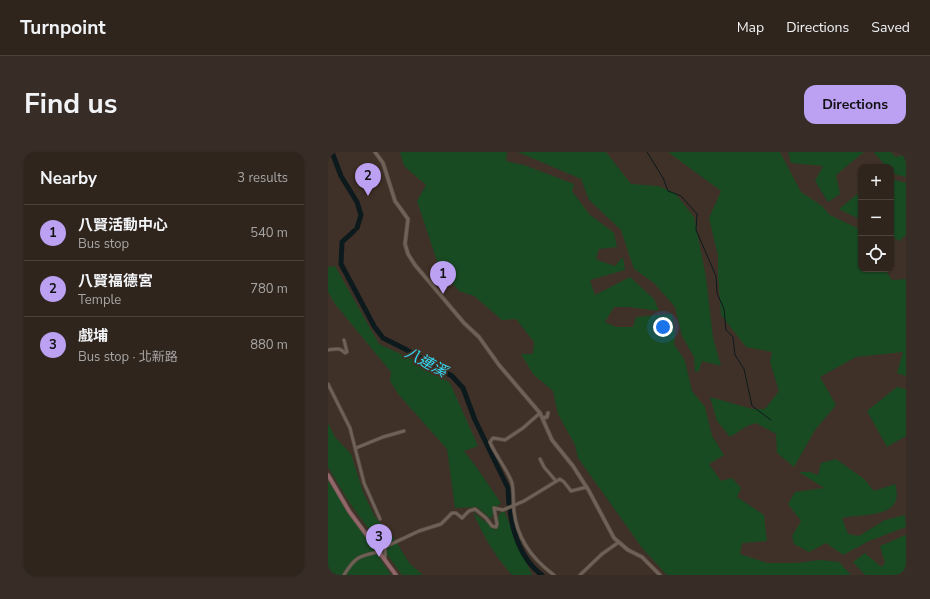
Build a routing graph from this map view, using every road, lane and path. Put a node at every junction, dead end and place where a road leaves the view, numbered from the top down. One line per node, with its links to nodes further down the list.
1 (375, 152): 5 (street)
2 (344, 340): 3 (street)
3 (328, 350)
4 (328, 384): 9 (street)
5 (540, 412): 7 (street); 14 (street)
6 (548, 413): 7 (street)
7 (543, 418): 13 (street)
8 (404, 431): 9 (street)
9 (356, 448): 15 (street)
10 (540, 459): 12 (street)
11 (328, 475): 17 (main road)
12 (556, 482): 13 (street); 14 (street)
13 (587, 487): 16 (street)
14 (513, 504): 18 (street); 21 (street)
15 (380, 519)
16 (620, 542): 22 (street); 23 (street)
17 (378, 552): 18 (main road); 19 (street)
18 (385, 561): 20 (main road)
19 (344, 575)
20 (396, 575)
21 (554, 575)
22 (580, 575)
23 (660, 575)

